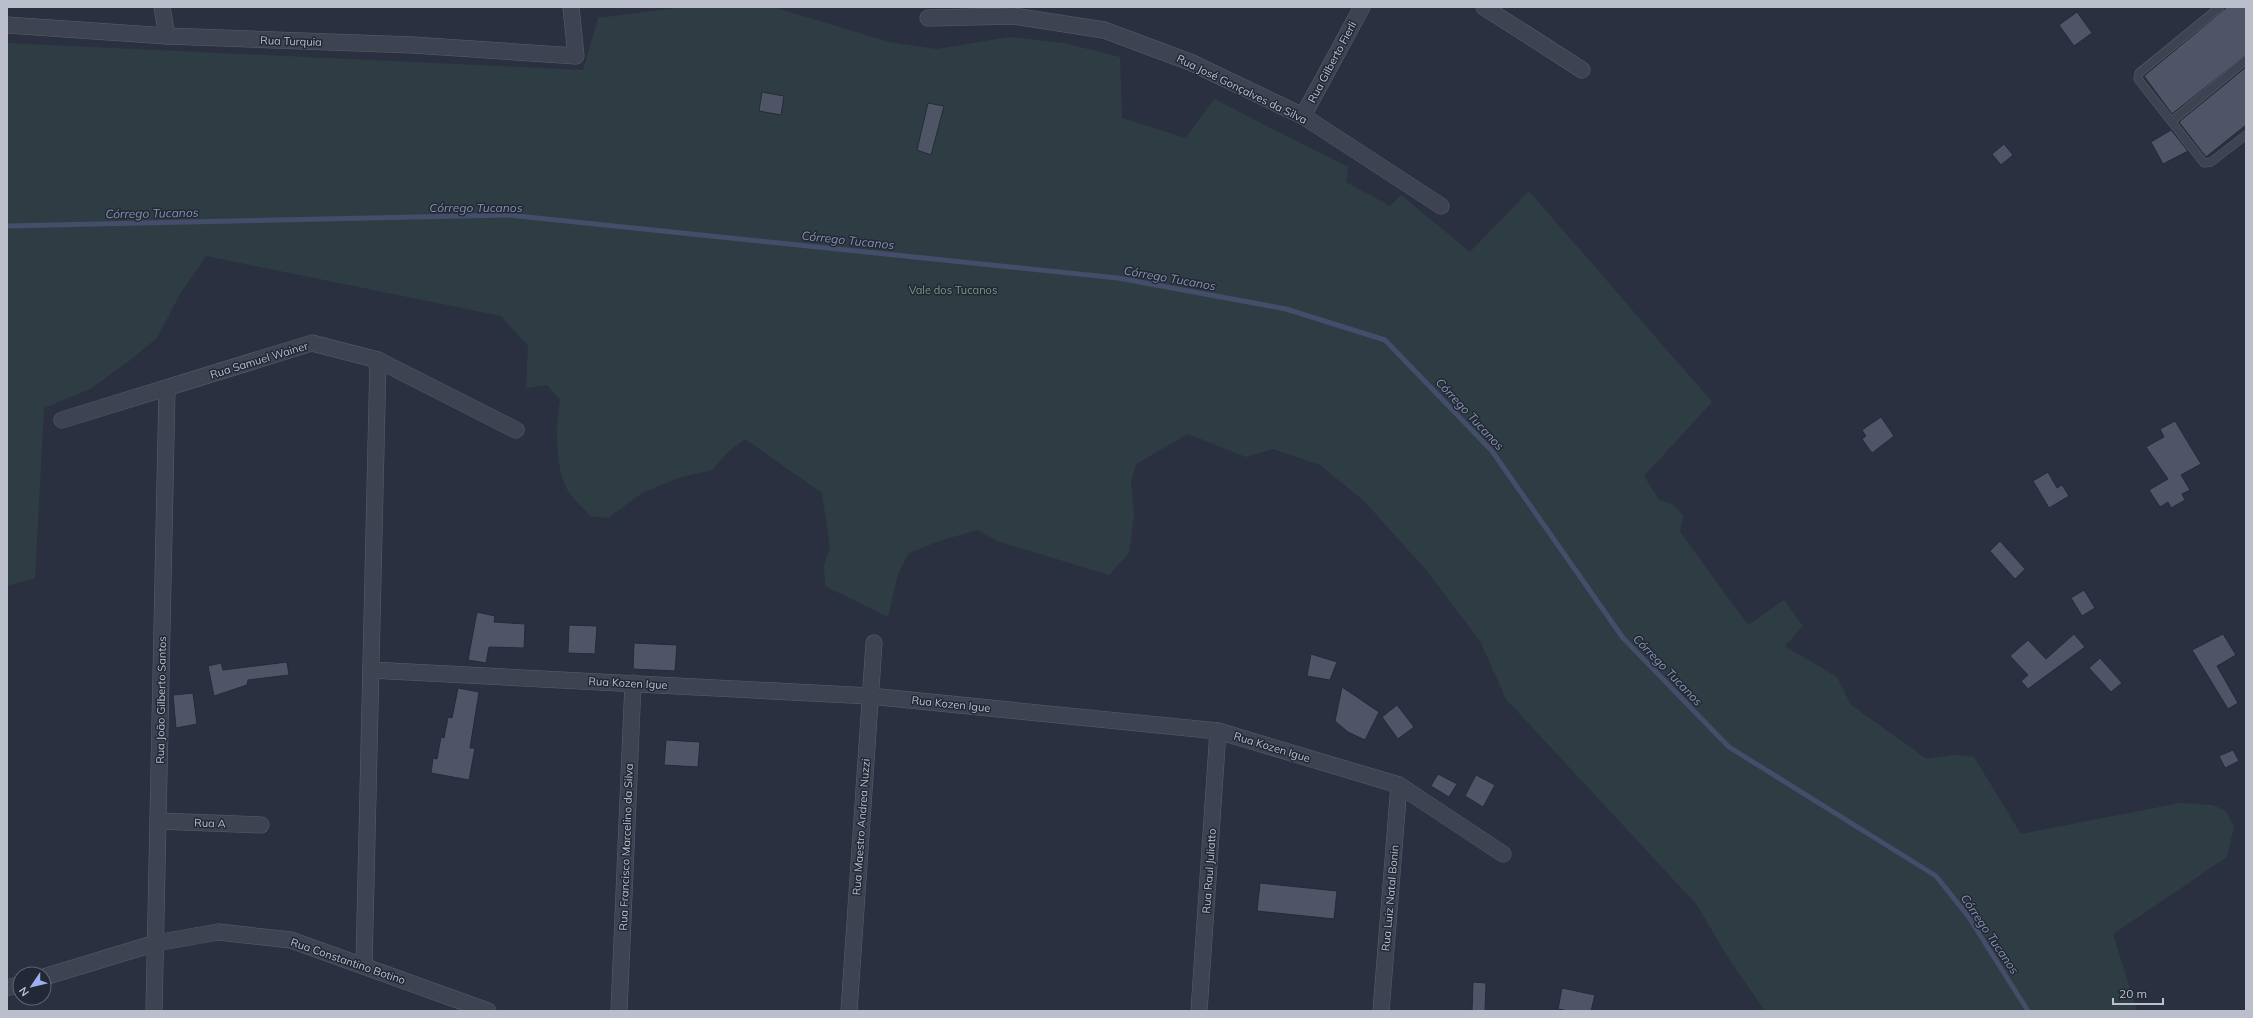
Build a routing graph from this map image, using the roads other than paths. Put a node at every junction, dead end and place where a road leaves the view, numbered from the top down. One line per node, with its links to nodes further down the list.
1 (162, 7): 9 (street)
2 (570, 7): 9 (street, Rua Turquia)
3 (1362, 7): 12 (street, Rua Gilberto Fierli)
4 (1484, 7): 11 (street)
5 (2220, 7): 13 (lane)
6 (1015, 11): 7 (street, Rua José Gonçalves da Silva); 12 (street, Rua José Gonçalves da Silva)
7 (928, 18)
8 (7, 25): 9 (street, Rua Turquia)
9 (168, 36)
10 (2246, 60): 13 (lane)
11 (1582, 70)
12 (1303, 116): 15 (street, Rua José Gonçalves da Silva)
13 (2172, 121): 14 (lane)
14 (2246, 135)
15 (1442, 206)
16 (378, 360): 17 (street, Rua Samuel Wainer); 19 (street, Rua Samuel Wainer); 21 (street)
17 (167, 390): 18 (street, Rua Samuel Wainer); 26 (street, Rua João Gilberto Santos)
18 (62, 420)
19 (516, 430)
20 (874, 643): 23 (street, Rua Maestro Andrea Nuzzi)
21 (371, 670): 22 (street, Rua Kozen Igue); 30 (street)
22 (633, 683): 23 (street, Rua Kozen Igue); 34 (street, Rua Francisco Marcelino da Silva)
23 (870, 696): 24 (street, Rua Kozen Igue); 35 (street, Rua Maestro Andrea Nuzzi)
24 (1218, 731): 25 (street, Rua Kozen Igue); 36 (street, Rua Raul Juliatto)
25 (1399, 785): 28 (street, Rua Kozen Igue); 37 (street, Rua Luiz Natal Bonin)
26 (158, 821): 27 (street, Rua A); 29 (street, Rua João Gilberto Santos)
27 (261, 825)
28 (1503, 854)
29 (156, 943): 30 (street, Rua Constantino Botino); 31 (street, Rua Constantino Botino); 32 (street, Rua João Gilberto Santos)
30 (364, 966): 33 (street, Rua Constantino Botino)
31 (52, 975)
32 (154, 1011)
33 (488, 1011)
34 (619, 1011)
35 (849, 1011)
36 (1199, 1011)
37 (1381, 1011)

